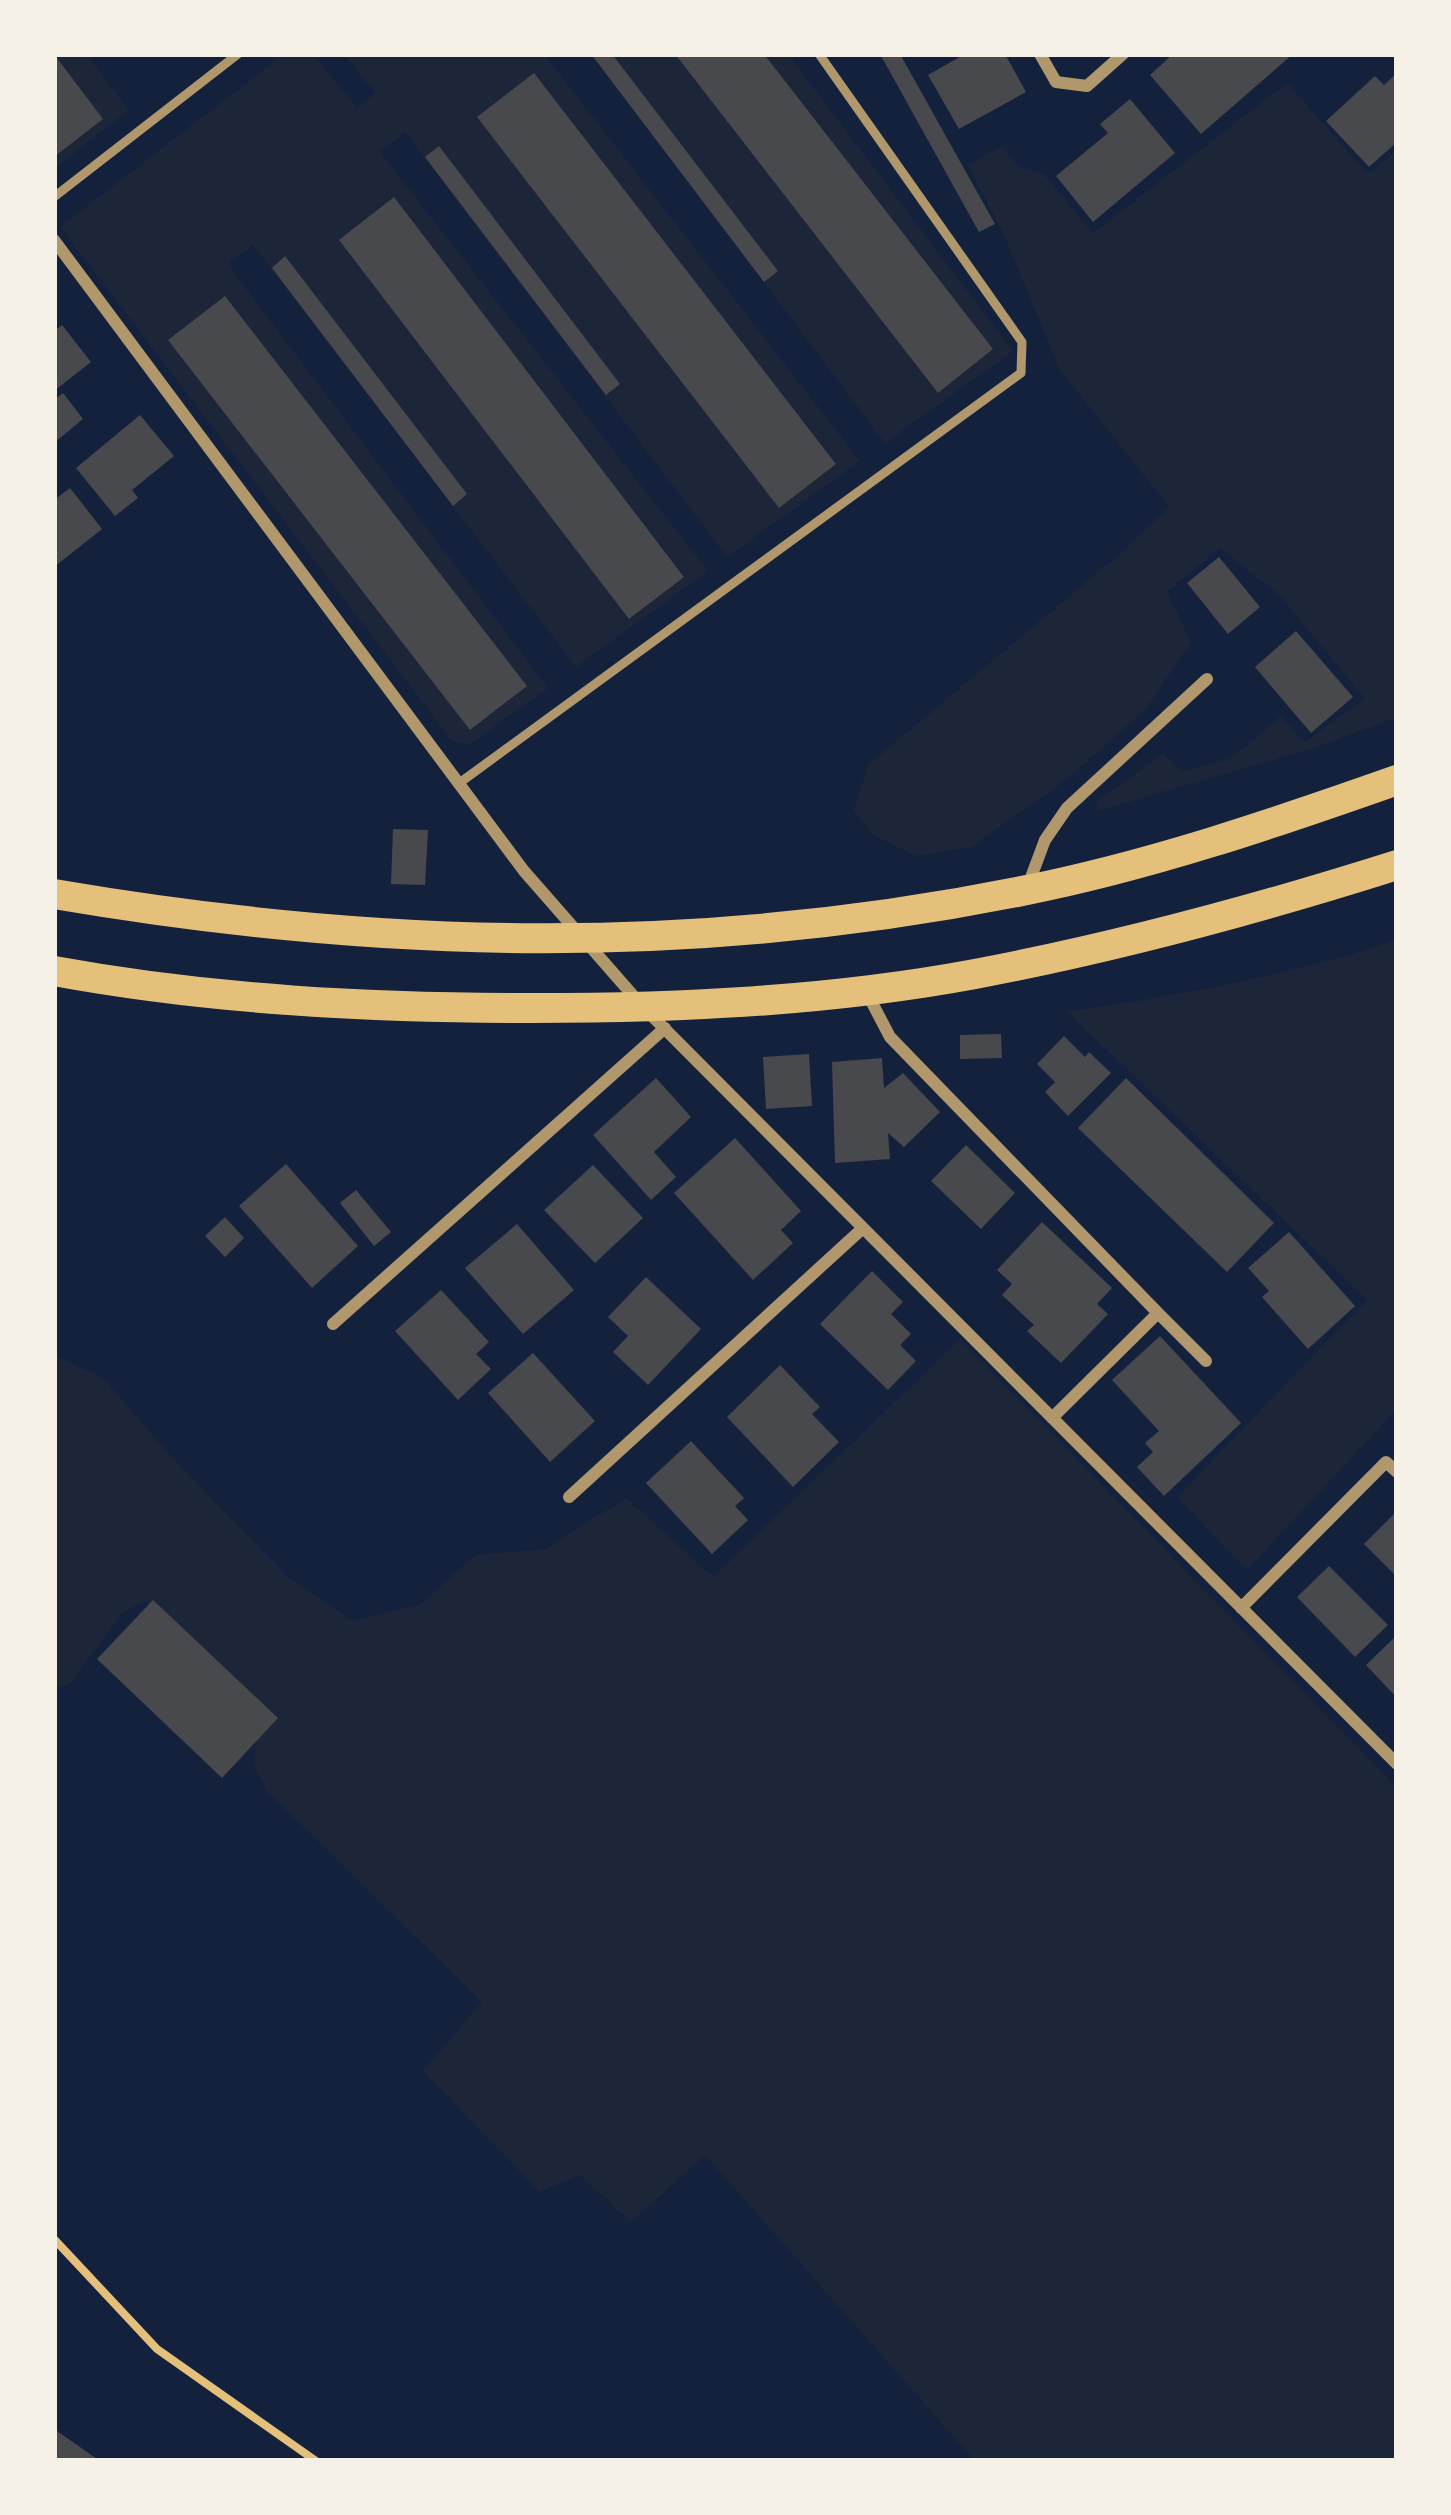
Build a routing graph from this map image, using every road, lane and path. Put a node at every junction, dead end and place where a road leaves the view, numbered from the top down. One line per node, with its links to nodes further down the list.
1 (238, 54): 5 (lane)
2 (819, 54): 9 (lane)
3 (1040, 54): 4 (street)
4 (1123, 54)
5 (54, 197)
6 (54, 239): 9 (street)
7 (1207, 679): 11 (street)
8 (1397, 781): 11 (main road)
9 (458, 784): 13 (street)
10 (1397, 866): 15 (main road)
11 (1027, 890): 13 (main road)
12 (54, 893): 13 (main road)
13 (584, 939): 16 (street)
14 (54, 970): 16 (main road)
15 (865, 989): 16 (main road); 18 (street)
16 (655, 1018): 17 (street); 19 (street)
17 (863, 1228): 21 (street); 23 (street)
18 (1158, 1312): 20 (street); 21 (street)
19 (333, 1324)
20 (1206, 1361)
21 (1052, 1418): 24 (street)
22 (1397, 1472): 24 (street)
23 (569, 1497)
24 (1241, 1608): 25 (street)
25 (1397, 1764)
26 (54, 2239): 27 (path)
27 (316, 2461)

